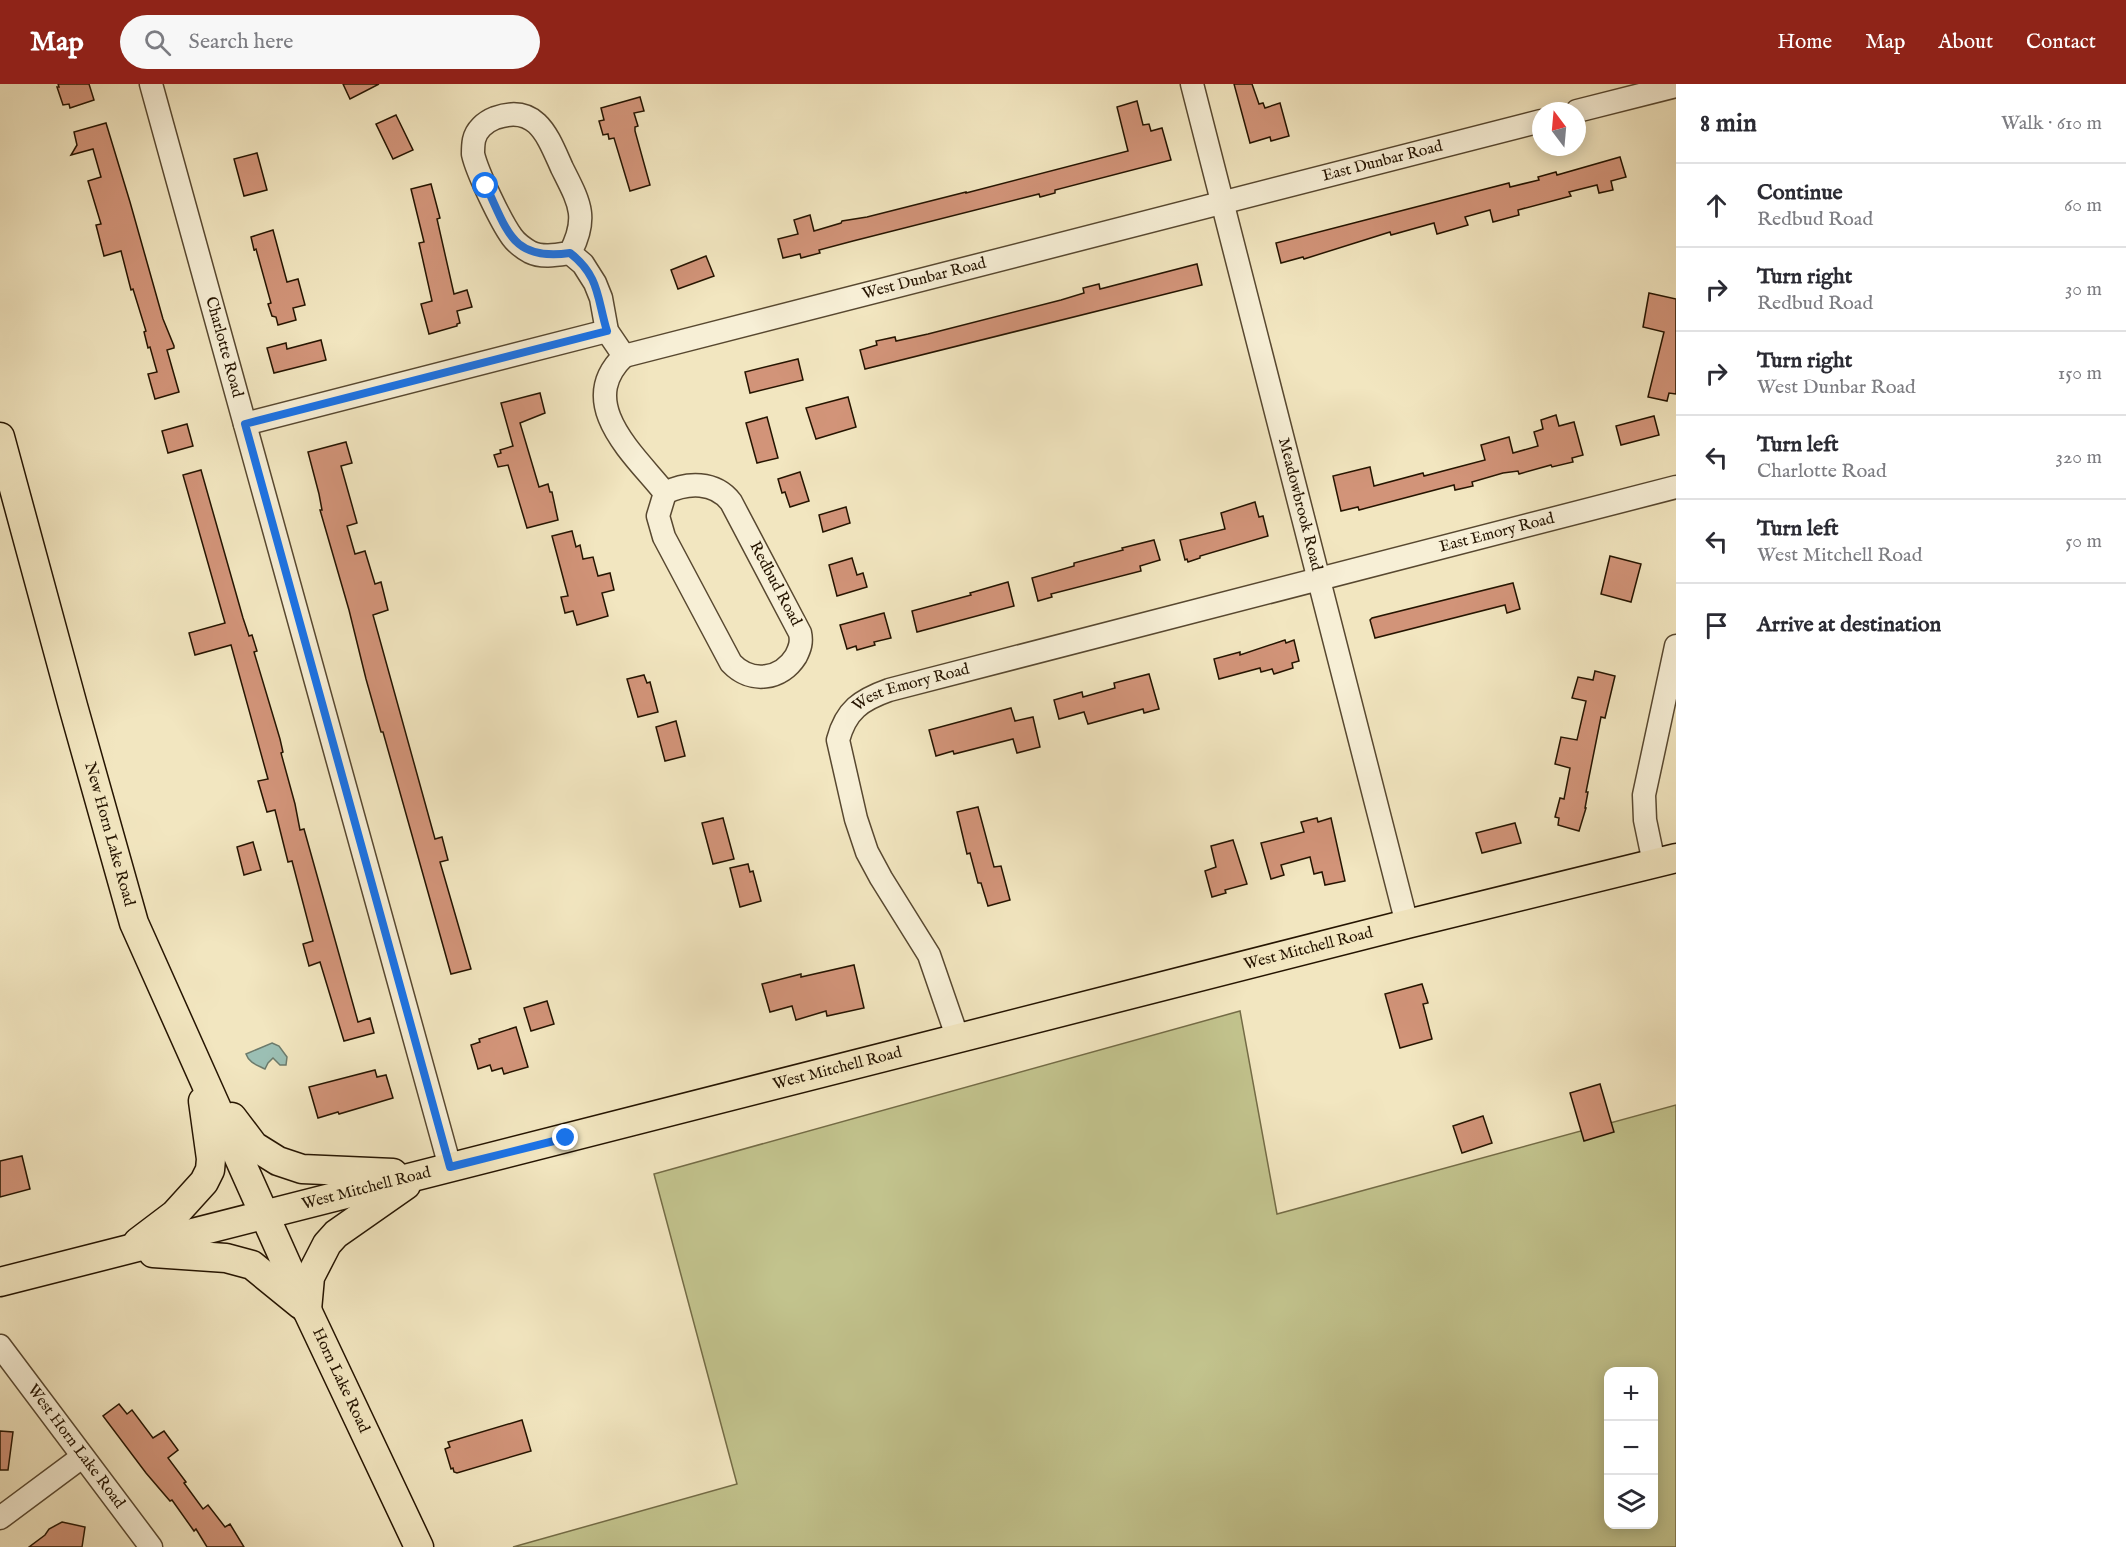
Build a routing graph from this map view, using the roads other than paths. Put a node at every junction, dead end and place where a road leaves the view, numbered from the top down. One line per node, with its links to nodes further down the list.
1 (151, 84): 10 (street, Charlotte Road)
2 (1192, 84): 6 (street, Meadowbrook Road)
3 (1676, 86): 4 (street)
4 (1586, 109)
5 (1532, 123): 6 (street, East Dunbar Road)
6 (1224, 201): 9 (street, West Dunbar Road); 14 (street, Meadowbrook Road)
7 (570, 253): 7 (street); 8 (street)
8 (607, 331): 9 (street); 10 (street)
9 (624, 356): 13 (street)
10 (245, 424): 20 (street, Charlotte Road)
11 (0, 437): 19 (main road, New Horn Lake Road)
12 (1676, 487): 14 (street, East Emory Road)
13 (665, 493): 13 (street, Redbud Road)
14 (1318, 579): 17 (street, Meadowbrook Road); 18 (street, West Emory Road)
15 (1676, 646): 16 (street)
16 (1665, 861): 17 (main road, West Mitchell Road)
17 (1407, 924): 18 (main road, West Mitchell Road)
18 (958, 1039): 20 (main road, West Mitchell Road)
19 (200, 1072): 21 (main road); 22 (main road, New Horn Lake Road); 23 (main road)
20 (450, 1167): 21 (main road, West Mitchell Road)
21 (422, 1174): 22 (main road, West Mitchell Road); 25 (main road)
22 (265, 1215): 23 (main road, West Mitchell Road); 25 (main road, Horn Lake Road)
23 (127, 1251): 24 (main road, West Mitchell Road); 25 (main road)
24 (0, 1282)
25 (306, 1310): 30 (main road, Horn Lake Road)
26 (0, 1346): 27 (street, West Horn Lake Road)
27 (82, 1457): 28 (street); 29 (street, West Horn Lake Road)
28 (0, 1518)
29 (151, 1547)
30 (419, 1547)

